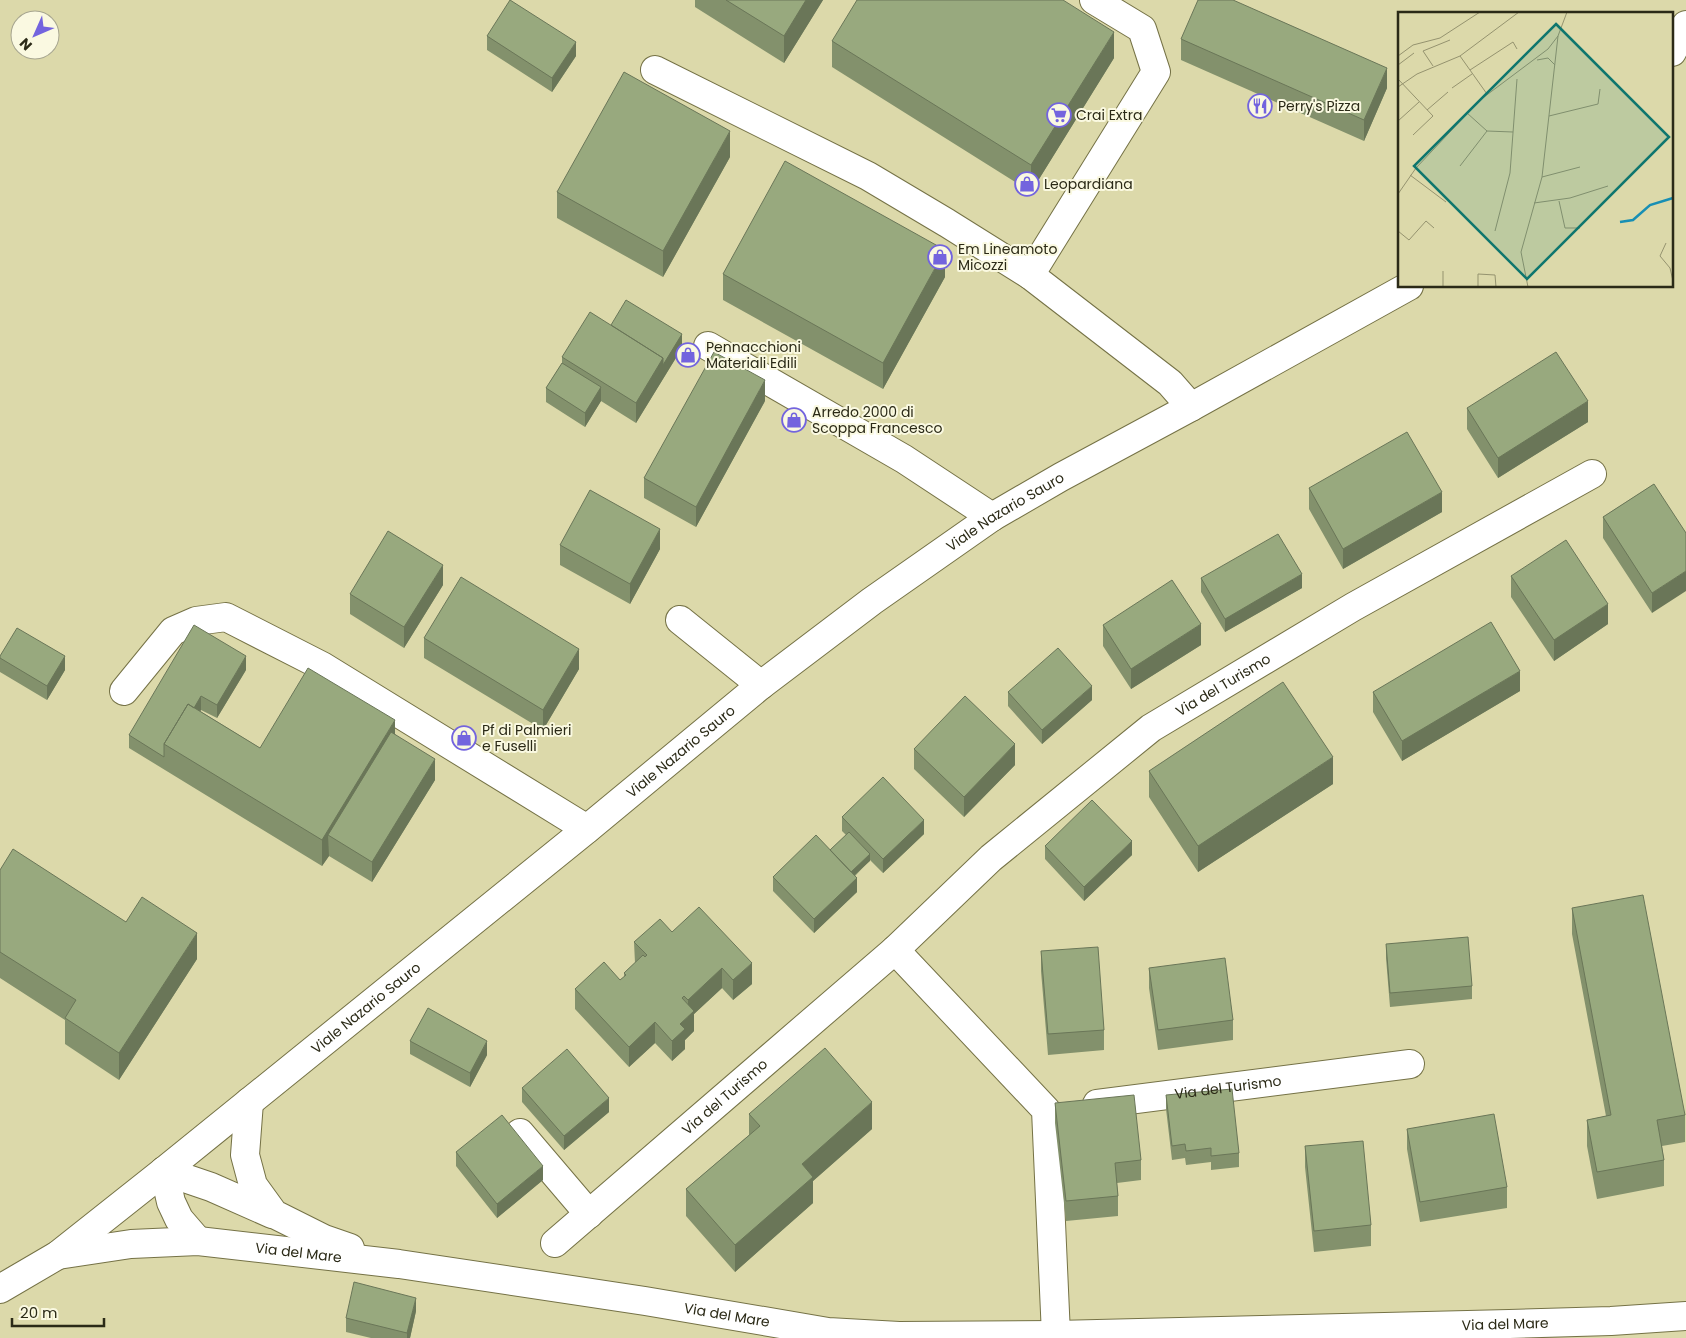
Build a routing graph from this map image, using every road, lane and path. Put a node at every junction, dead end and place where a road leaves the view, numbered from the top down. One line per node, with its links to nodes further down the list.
1 (1094, 0): 5 (street)
2 (1686, 25): 3 (street)
3 (1674, 48)
4 (656, 70): 5 (street)
5 (1030, 275): 8 (street)
6 (1405, 288): 8 (street, Viale Nazario Sauro)
7 (708, 346): 10 (street)
8 (1191, 407): 10 (street, Viale Nazario Sauro)
9 (1592, 474): 15 (street, Via del Turismo)
10 (992, 517): 12 (street, Viale Nazario Sauro)
11 (680, 620): 12 (street)
12 (761, 685): 14 (street, Viale Nazario Sauro)
13 (124, 691): 14 (street)
14 (587, 829): 17 (street, Viale Nazario Sauro)
15 (895, 950): 18 (street); 22 (street, Via del Turismo)
16 (1410, 1064): 18 (street, Via del Turismo)
17 (249, 1102): 20 (street, Viale Nazario Sauro); 21 (street, Via del Mare)
18 (1046, 1110): 29 (street)
19 (520, 1133): 22 (street)
20 (164, 1172): 21 (street, Via del Mare); 23 (street); 25 (street, Viale Nazario Sauro)
21 (274, 1214): 26 (street, Via del Mare)
22 (589, 1214): 24 (street, Via del Turismo)
23 (198, 1241): 25 (street, Via del Mare); 26 (street, Via del Mare)
24 (555, 1243)
25 (58, 1254): 27 (street, Viale Nazario Sauro)
26 (399, 1264): 30 (street, Via del Mare)
27 (0, 1289)
28 (1686, 1316): 29 (street, Via del Mare)
29 (1056, 1334): 30 (street, Via del Mare)
30 (827, 1335)

